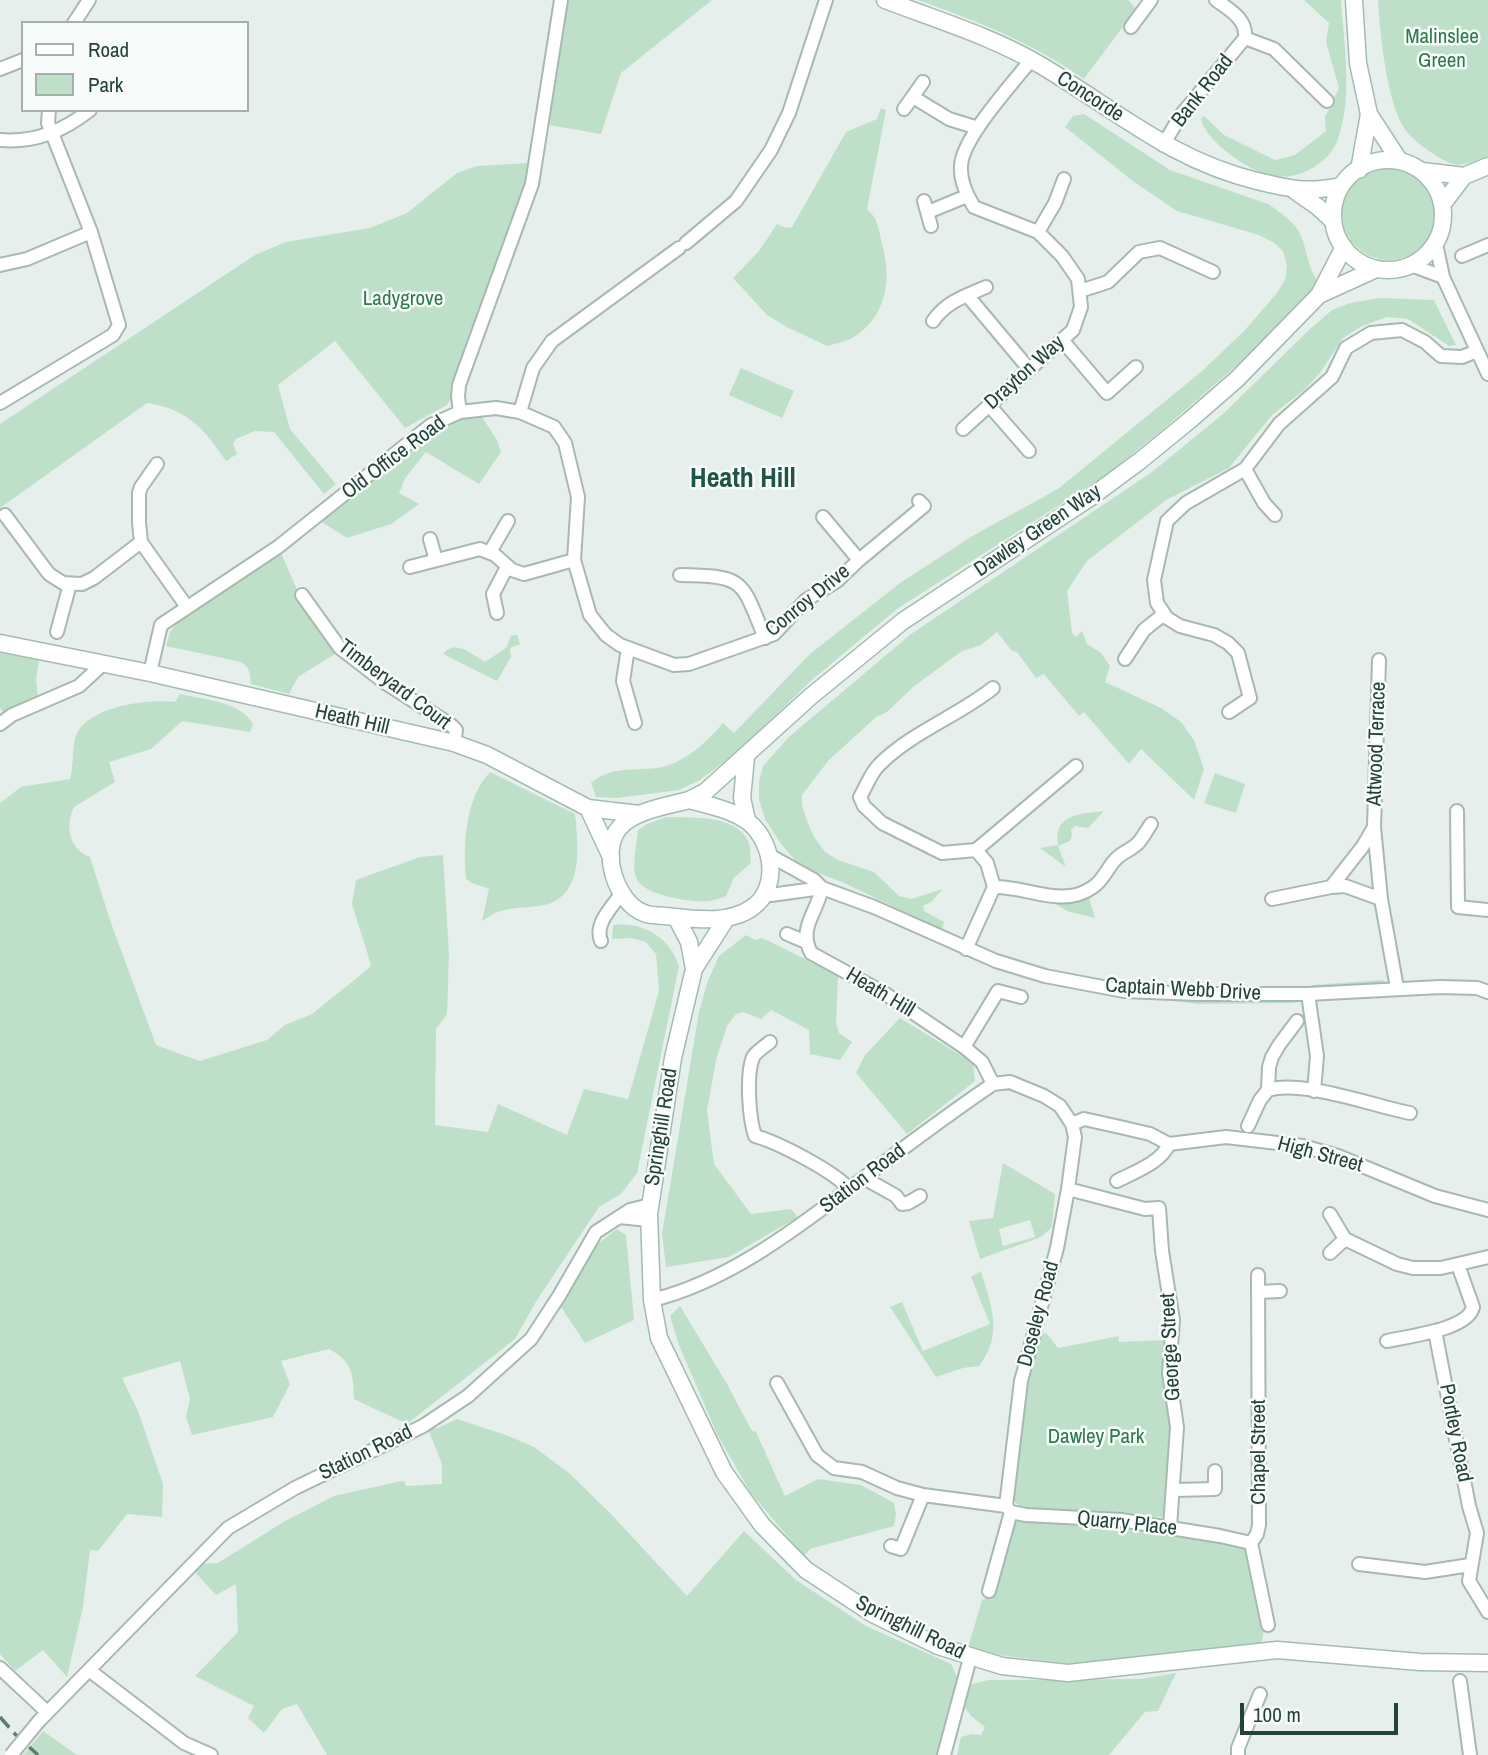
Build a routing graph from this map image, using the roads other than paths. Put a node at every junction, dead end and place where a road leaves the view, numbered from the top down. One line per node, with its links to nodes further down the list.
1 (89, 0): 8 (street)
2 (561, 0): 60 (street)
3 (826, 0): 61 (street)
4 (885, 0): 11 (main road, Concorde)
5 (1151, 0): 9 (street)
6 (1216, 0): 10 (street, Bank Road)
7 (1354, 0): 20 (main road)
8 (75, 21)
9 (1131, 27)
10 (1245, 38): 16 (street, Bank Road); 24 (street, Bank Road)
11 (1031, 60): 21 (street); 24 (main road, Concorde)
12 (21, 61): 13 (street)
13 (0, 69)
14 (923, 82): 15 (street)
15 (913, 97): 17 (street); 21 (street)
16 (1327, 101)
17 (904, 109)
18 (49, 112): 22 (street)
19 (87, 112): 22 (street)
20 (1369, 114): 25 (main road); 27 (main road)
21 (978, 128): 33 (street)
22 (52, 134): 23 (street); 37 (street)
23 (0, 140)
24 (1163, 145): 32 (main road, Concorde)
25 (1399, 160): 27 (main road); 28 (main road)
26 (1488, 166): 29 (main road)
27 (1359, 170): 31 (main road)
28 (1423, 171): 29 (main road); 34 (main road)
29 (1464, 176): 34 (main road)
30 (1064, 179): 38 (street)
31 (1341, 186): 32 (main road, Concorde); 35 (main road)
32 (1295, 191): 35 (main road, Concorde)
33 (967, 196): 36 (street); 38 (street)
34 (1442, 205): 39 (main road)
35 (1333, 221): 41 (main road)
36 (931, 226)
37 (91, 232): 43 (street); 58 (street)
38 (1038, 232): 49 (street)
39 (1436, 244): 44 (main road); 47 (street)
40 (1488, 245): 42 (street)
41 (1344, 247): 45 (main road); 51 (main road, Dawley Green Way)
42 (1462, 256)
43 (0, 265)
44 (1411, 265): 45 (main road); 47 (street)
45 (1376, 269): 51 (main road, Dawley Green Way)
46 (1213, 272): 49 (street)
47 (1443, 277): 54 (street)
48 (986, 287): 50 (street)
49 (1080, 291): 53 (street, Drayton Way)
50 (967, 295): 52 (street); 56 (street)
51 (1319, 295): 99 (main road, Dawley Green Way)
52 (933, 321)
53 (1062, 340): 55 (street); 56 (street, Drayton Way)
54 (1477, 351): 57 (street); 65 (street)
55 (1136, 367)
56 (1029, 369): 59 (street, Drayton Way)
57 (1488, 374)
58 (0, 403)
59 (989, 405): 62 (street, Drayton Way); 63 (street)
60 (460, 412): 61 (street, Old Office Road); 83 (street, Old Office Road)
61 (520, 412): 76 (street, Conroy Drive)
62 (962, 429)
63 (1029, 451)
64 (157, 464): 73 (street)
65 (1245, 469): 68 (street); 85 (street)
66 (919, 501): 77 (street, Conroy Drive)
67 (16, 507): 69 (street)
68 (1275, 515)
69 (3, 517): 81 (street)
70 (823, 517): 77 (street, Conroy Drive)
71 (508, 521): 74 (street)
72 (430, 538): 75 (street)
73 (141, 542): 81 (street); 83 (street)
74 (491, 552): 75 (street); 79 (street)
75 (436, 560): 78 (street)
76 (574, 560): 79 (street); 89 (street, Conroy Drive)
77 (859, 560): 87 (street, Conroy Drive)
78 (410, 567)
79 (507, 567): 84 (street)
80 (680, 575): 87 (street)
81 (70, 584): 86 (street)
82 (302, 595): 98 (street, Timberyard Court)
83 (187, 607): 93 (street, Old Office Road)
84 (497, 613)
85 (1164, 614): 90 (street); 95 (street)
86 (57, 632)
87 (765, 638): 89 (street, Conroy Drive)
88 (0, 643): 92 (main road, Heath Hill)
89 (628, 648): 96 (street)
90 (1125, 659)
91 (1379, 660): 107 (street, Attwood Terrace)
92 (104, 663): 93 (main road, Heath Hill); 97 (street)
93 (150, 673): 98 (main road, Heath Hill)
94 (993, 688): 108 (street)
95 (1229, 712)
96 (635, 723)
97 (0, 724)
98 (454, 743): 102 (main road, Heath Hill)
99 (746, 757): 101 (main road, Dawley Green Way); 105 (main road)
100 (1076, 766): 108 (street)
101 (689, 800): 104 (main road); 105 (main road)
102 (588, 808): 104 (main road, Heath Hill); 110 (main road)
103 (1457, 811): 118 (street)
104 (639, 814): 110 (main road)
105 (747, 820): 109 (main road)
106 (1150, 824): 111 (street)
107 (1374, 827): 112 (street, Attwood Terrace); 117 (street, Attwood Terrace)
108 (976, 850): 111 (street)
109 (769, 855): 113 (street, Captain Webb Drive); 115 (main road)
110 (611, 858): 114 (main road)
111 (994, 887): 124 (street)
112 (1331, 887): 116 (street); 117 (street)
113 (822, 888): 115 (street, Captain Webb Drive); 122 (street); 124 (street, Captain Webb Drive)
114 (621, 894): 119 (main road); 123 (street)
115 (763, 896): 120 (main road)
116 (1272, 899)
117 (1381, 899): 126 (street, Attwood Terrace)
118 (1488, 910)
119 (676, 917): 120 (main road); 125 (main road, Springhill Road)
120 (726, 919): 125 (main road, Springhill Road)
121 (788, 934): 122 (street, Heath Hill)
122 (806, 936): 132 (street, Heath Hill)
123 (601, 941)
124 (966, 949): 128 (street, Captain Webb Drive)
125 (694, 969): 146 (main road, Springhill Road)
126 (1398, 988): 127 (street, Captain Webb Drive); 128 (street, Captain Webb Drive)
127 (1485, 990)
128 (1308, 994): 135 (street)
129 (1021, 997): 132 (street)
130 (1297, 1021): 134 (street)
131 (769, 1042): 142 (street)
132 (964, 1046): 133 (street, Heath Hill)
133 (993, 1084): 137 (street); 140 (street, Station Road)
134 (1268, 1090): 135 (street); 138 (street)
135 (1314, 1091): 136 (street)
136 (1410, 1113)
137 (1078, 1121): 139 (street); 143 (street, Doseley Road)
138 (1248, 1126)
139 (1169, 1144): 141 (street); 145 (street, High Street)
140 (863, 1178): 142 (street, Station Road); 144 (street)
141 (1117, 1181)
142 (849, 1189): 155 (street, Station Road)
143 (1068, 1189): 160 (street, George Street); 162 (street, Doseley Road)
144 (920, 1196)
145 (1488, 1210)
146 (649, 1213): 155 (main road, Springhill Road); 175 (street, Station Road)
147 (1330, 1214): 148 (street)
148 (1345, 1239): 149 (street); 151 (street)
149 (1329, 1253)
150 (1488, 1257): 151 (street)
151 (1458, 1265): 156 (street)
152 (1258, 1275): 154 (street, Chapel Street)
153 (1280, 1291): 154 (street)
154 (1258, 1292): 165 (street, Chapel Street)
155 (652, 1300): 172 (main road, Springhill Road)
156 (1434, 1331): 157 (street); 164 (street, Portley Road)
157 (1387, 1341)
158 (796, 1387): 161 (street, Quarry Place)
159 (1215, 1471): 160 (street)
160 (1174, 1490): 163 (street, George Street)
161 (923, 1494): 162 (street, Quarry Place); 166 (street)
162 (1009, 1509): 163 (street, Quarry Place); 169 (street, Doseley Road)
163 (1170, 1527): 165 (street, Quarry Place)
164 (1482, 1532): 168 (street, Portley Road)
165 (1251, 1543): 171 (street, Chapel Street)
166 (891, 1546)
167 (1359, 1564): 168 (street)
168 (1470, 1565): 170 (street, Portley Road)
169 (989, 1591)
170 (1488, 1612)
171 (1268, 1625)
172 (970, 1658): 173 (main road, Springhill Road); 181 (street)
173 (1488, 1663)
174 (0, 1668): 178 (street)
175 (89, 1670): 178 (street, Station Road); 180 (street)
176 (1460, 1682): 183 (street)
177 (1260, 1693): 182 (street)
178 (43, 1717): 179 (street, Station Road, bridge)
179 (11, 1755)
180 (211, 1755)
181 (944, 1755)
182 (1238, 1755)
183 (1470, 1755)

